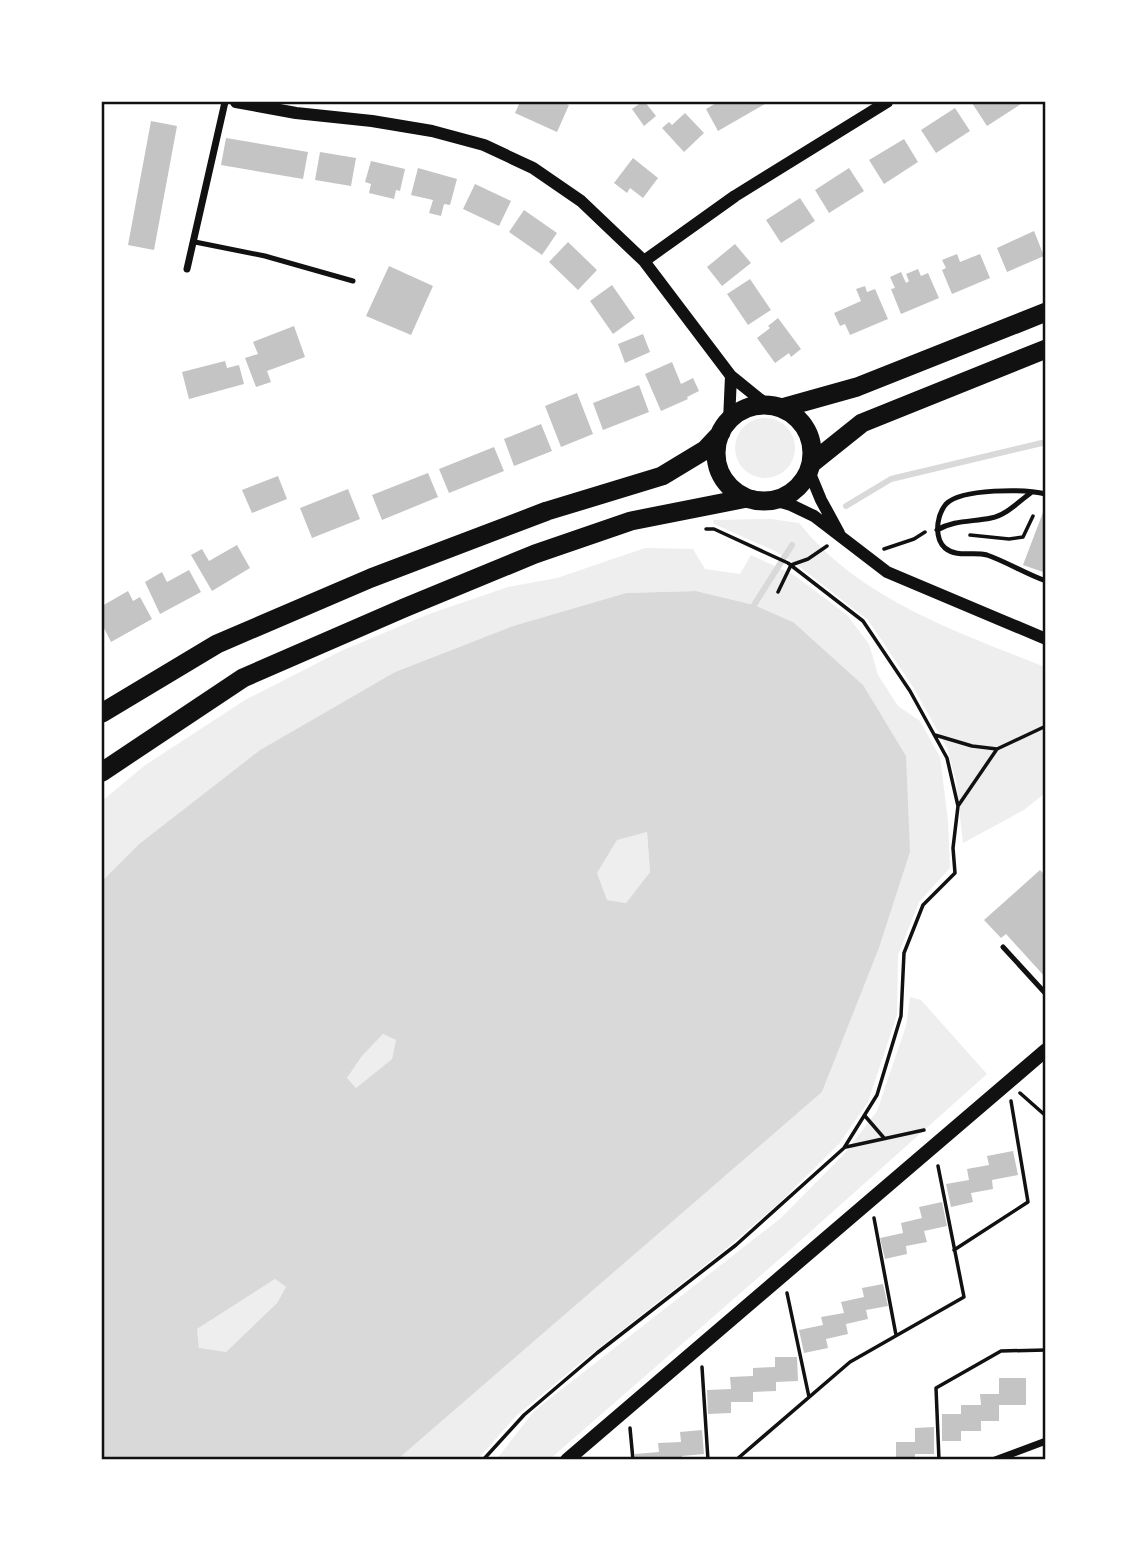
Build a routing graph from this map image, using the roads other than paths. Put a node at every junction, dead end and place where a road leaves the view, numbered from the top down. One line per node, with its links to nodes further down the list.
1 (225, 102): 4 (street)
2 (236, 102): 5 (street)
3 (887, 102): 5 (street)
4 (195, 242): 6 (street); 7 (lane)
5 (644, 261): 10 (street)
6 (187, 269)
7 (353, 281)
8 (1045, 312): 11 (highway)
9 (1045, 349): 13 (highway)
10 (731, 376): 11 (street); 12 (street)
11 (774, 407): 12 (highway); 13 (highway)
12 (725, 427): 16 (highway); 22 (highway)
13 (811, 467): 17 (highway); 19 (street)
14 (1033, 491): 15 (lane); 18 (lane); 18 (lane)
15 (1045, 494)
16 (747, 498): 17 (highway); 23 (highway)
17 (774, 500): 19 (street)
18 (937, 530): 20 (lane)
19 (841, 536): 21 (street)
20 (1045, 581)
21 (1045, 639)
22 (102, 713)
23 (102, 772)
24 (1003, 947): 25 (lane)
25 (1045, 994)
26 (1045, 1050): 28 (main road)
27 (1045, 1441): 29 (street)
28 (567, 1460)
29 (995, 1460)

